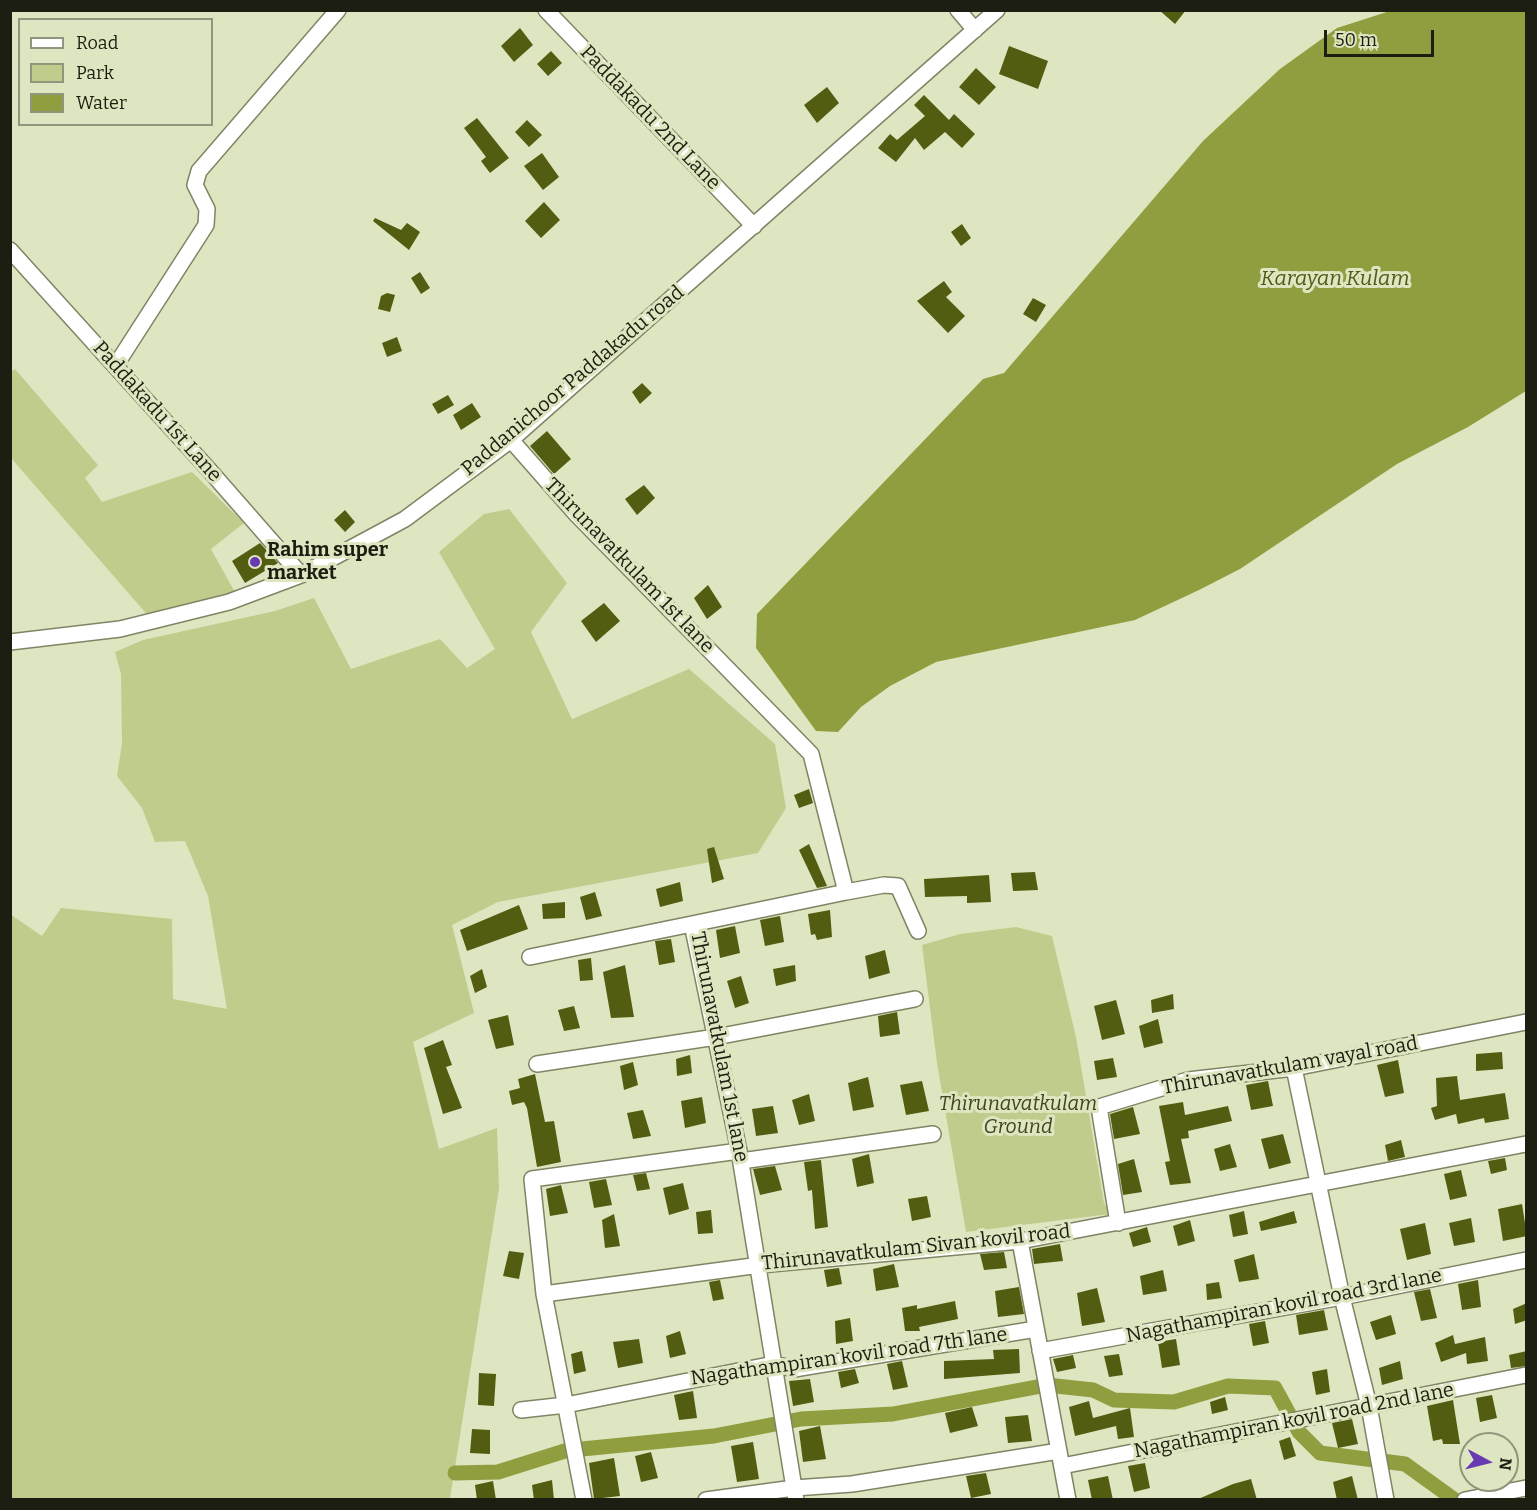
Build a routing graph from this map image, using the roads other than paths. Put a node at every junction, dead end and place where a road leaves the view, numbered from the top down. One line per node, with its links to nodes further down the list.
1 (338, 10): 8 (street)
2 (546, 10): 6 (street, Paddakadu 2nd Lane)
3 (958, 10): 5 (street)
4 (997, 10): 5 (street, Paddanichoor Paddakadu road)
5 (975, 30): 6 (street, Paddanichoor Paddakadu road)
6 (754, 226): 9 (street, Paddanichoor Paddakadu road)
7 (10, 250): 8 (street, Paddakadu 1st Lane)
8 (116, 365): 10 (street, Paddakadu 1st Lane)
9 (511, 440): 10 (street, Paddanichoor Paddakadu road); 12 (street, Thirunavatkulam 1st lane)
10 (301, 575): 11 (street, Paddanichoor Paddakadu road)
11 (10, 642)
12 (846, 892): 13 (street, Thirunavatkulam 1st lane); 14 (street)
13 (692, 924): 15 (street); 18 (street, Thirunavatkulam 1st lane)
14 (918, 931)
15 (530, 957)
16 (915, 999): 18 (street)
17 (1527, 1022): 20 (street, Thirunavatkulam vayal road)
18 (716, 1037): 19 (street); 23 (street, Thirunavatkulam 1st lane)
19 (537, 1064)
20 (1294, 1068): 24 (street); 25 (street, Thirunavatkulam vayal road)
21 (933, 1134): 23 (street)
22 (1527, 1144): 24 (street, Thirunavatkulam Sivan kovil road)
23 (740, 1156): 28 (street, Thirunavatkulam 1st lane); 29 (street)
24 (1320, 1184): 25 (street, Thirunavatkulam Sivan kovil road); 30 (street)
25 (1118, 1223): 26 (street, Thirunavatkulam Sivan kovil road)
26 (1020, 1241): 28 (street, Thirunavatkulam Sivan kovil road); 31 (street)
27 (1527, 1260): 30 (street, Nagathampiran kovil road 3rd lane)
28 (760, 1265): 29 (street, Thirunavatkulam Sivan kovil road); 33 (street, Thirunavatkulam 1st lane)
29 (544, 1294): 35 (street)
30 (1342, 1297): 32 (street, Nagathampiran kovil road 3rd lane); 36 (street)
31 (1036, 1329): 32 (street); 33 (street, Nagathampiran kovil road 7th lane)
32 (1040, 1351): 38 (street)
33 (774, 1364): 35 (street, Nagathampiran kovil road 7th lane); 40 (street, Thirunavatkulam 1st lane)
34 (1527, 1375): 36 (street, Nagathampiran kovil road 2nd lane)
35 (566, 1405): 37 (street, Nagathampiran kovil road 7th lane); 41 (street)
36 (1369, 1406): 38 (street, Nagathampiran kovil road 2nd lane); 44 (street)
37 (521, 1410)
38 (1060, 1458): 40 (street, Nagathampiran kovil road 2nd lane); 43 (street)
39 (1527, 1488): 45 (street)
40 (795, 1494): 42 (street, Nagathampiran kovil road 2nd lane)
41 (584, 1500)
42 (706, 1500)
43 (1068, 1500)
44 (1386, 1500)
45 (1465, 1500)

